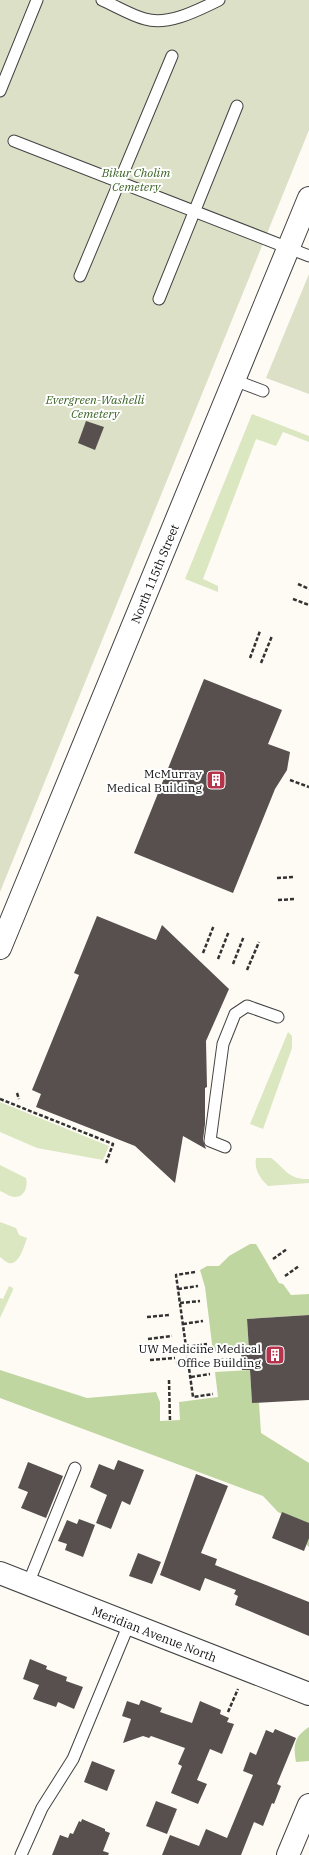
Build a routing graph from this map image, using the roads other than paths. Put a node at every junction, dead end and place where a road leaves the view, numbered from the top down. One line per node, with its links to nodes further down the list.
1 (37, 0): 5 (lane)
2 (102, 0): 3 (lane)
3 (219, 0)
4 (172, 56): 8 (lane)
5 (0, 91)
6 (237, 106): 10 (lane)
7 (14, 141): 8 (lane)
8 (120, 182): 10 (lane); 13 (lane)
9 (309, 198): 11 (street, North 115th Street)
10 (195, 211): 11 (lane); 14 (lane)
11 (288, 248): 12 (lane); 15 (street, North 115th Street)
12 (309, 256)
13 (80, 276)
14 (159, 299)
15 (234, 380): 16 (lane); 17 (street, North 115th Street)
16 (263, 391)
17 (0, 948)
18 (278, 1017): 19 (lane)
19 (225, 1147)
20 (75, 1468): 22 (lane)
21 (0, 1573): 22 (street, Meridian Avenue North)
22 (28, 1584): 23 (street, Meridian Avenue North)
23 (129, 1624): 24 (street, Meridian Avenue North); 26 (lane)
24 (309, 1694)
25 (309, 1805): 27 (street)
26 (21, 1855)
27 (288, 1855)

